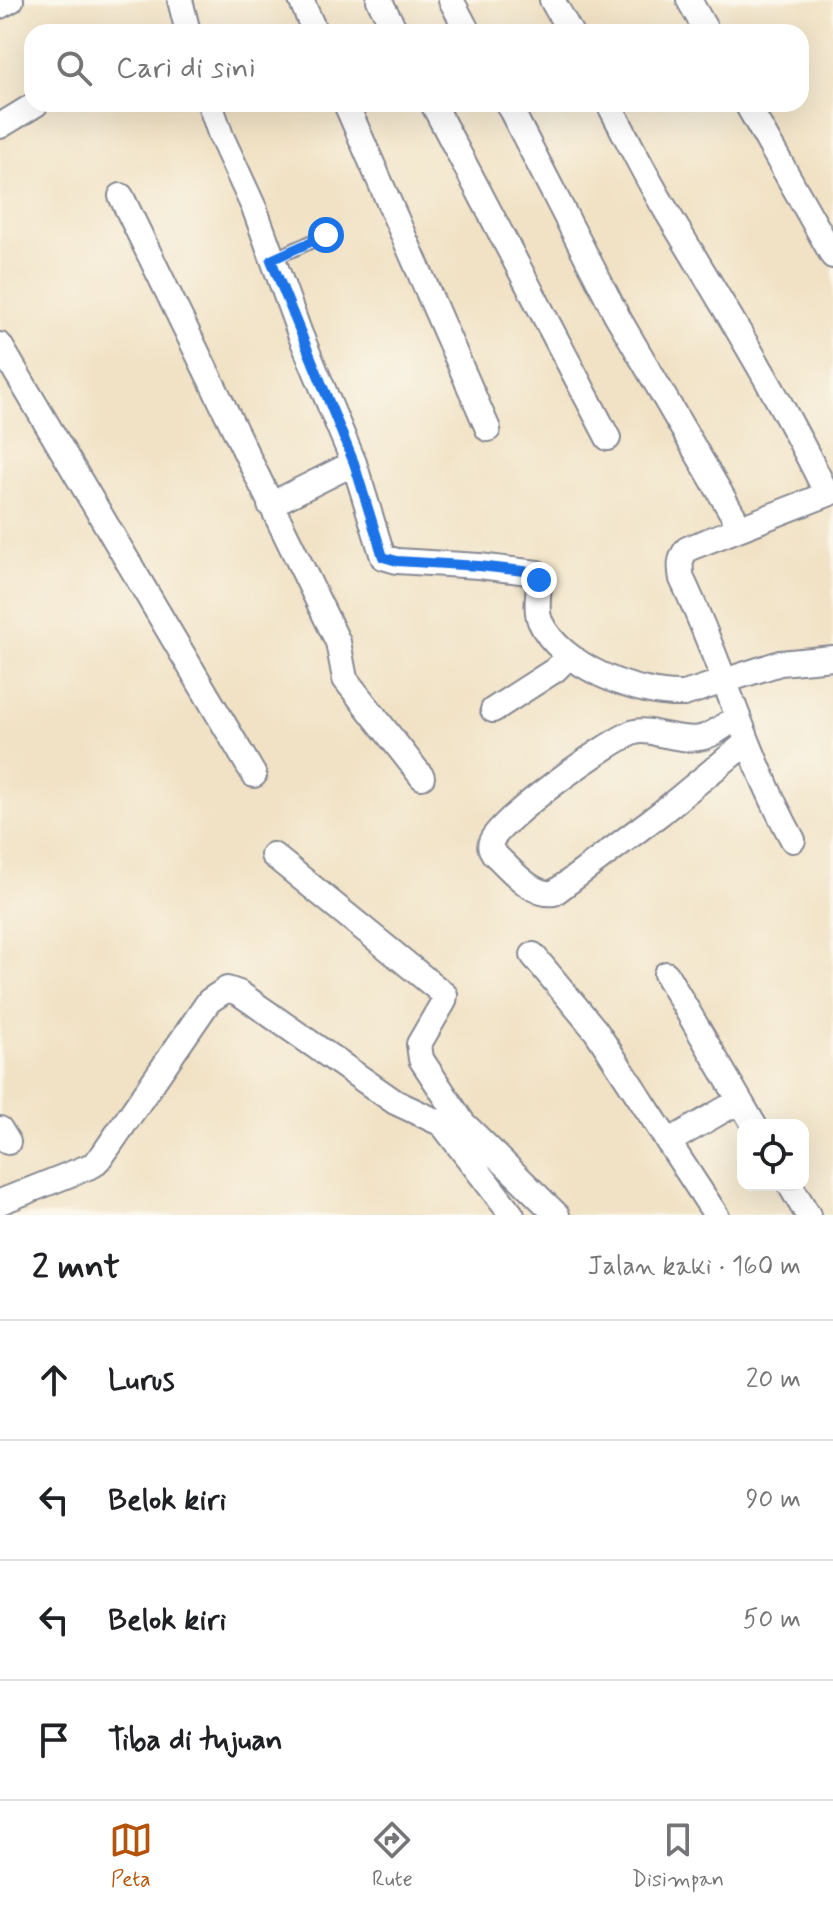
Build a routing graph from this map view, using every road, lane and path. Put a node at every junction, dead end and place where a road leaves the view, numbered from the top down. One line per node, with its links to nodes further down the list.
1 (11, 0): 8 (street)
2 (180, 0): 9 (street)
3 (301, 0): 10 (street)
4 (379, 0): 11 (street)
5 (451, 0): 12 (street)
6 (552, 0): 13 (street)
7 (689, 0): 14 (street)
8 (0, 6)
9 (186, 24)
10 (312, 24)
11 (392, 24)
12 (464, 24)
13 (566, 24)
14 (702, 24)
15 (24, 111): 22 (street)
16 (213, 112): 26 (street)
17 (349, 112): 28 (street)
18 (437, 112): 29 (street)
19 (512, 112): 33 (street)
20 (613, 112): 31 (street)
21 (752, 112): 25 (street)
22 (0, 126)
23 (121, 196): 32 (street)
24 (326, 235): 26 (lane)
25 (833, 256)
26 (271, 260): 30 (street)
27 (0, 345): 40 (street)
28 (488, 429)
29 (608, 438)
30 (354, 463): 32 (street); 34 (street)
31 (830, 493): 33 (street)
32 (270, 505): 41 (street)
33 (740, 527): 36 (street)
34 (568, 657): 36 (street); 37 (street)
35 (833, 658): 36 (street)
36 (725, 681): 38 (street)
37 (493, 710)
38 (737, 717): 39 (street); 39 (street)
39 (746, 743): 42 (street)
40 (254, 775)
41 (422, 777)
42 (793, 840)
43 (273, 855): 52 (street)
44 (533, 955): 48 (street)
45 (666, 974): 46 (street)
46 (739, 1101): 47 (street); 48 (street)
47 (750, 1119)
48 (668, 1142): 53 (street)
49 (794, 1191): 54 (street)
50 (0, 1202): 51 (street)
51 (512, 1215)
52 (557, 1215)
53 (716, 1215)
54 (808, 1215)

